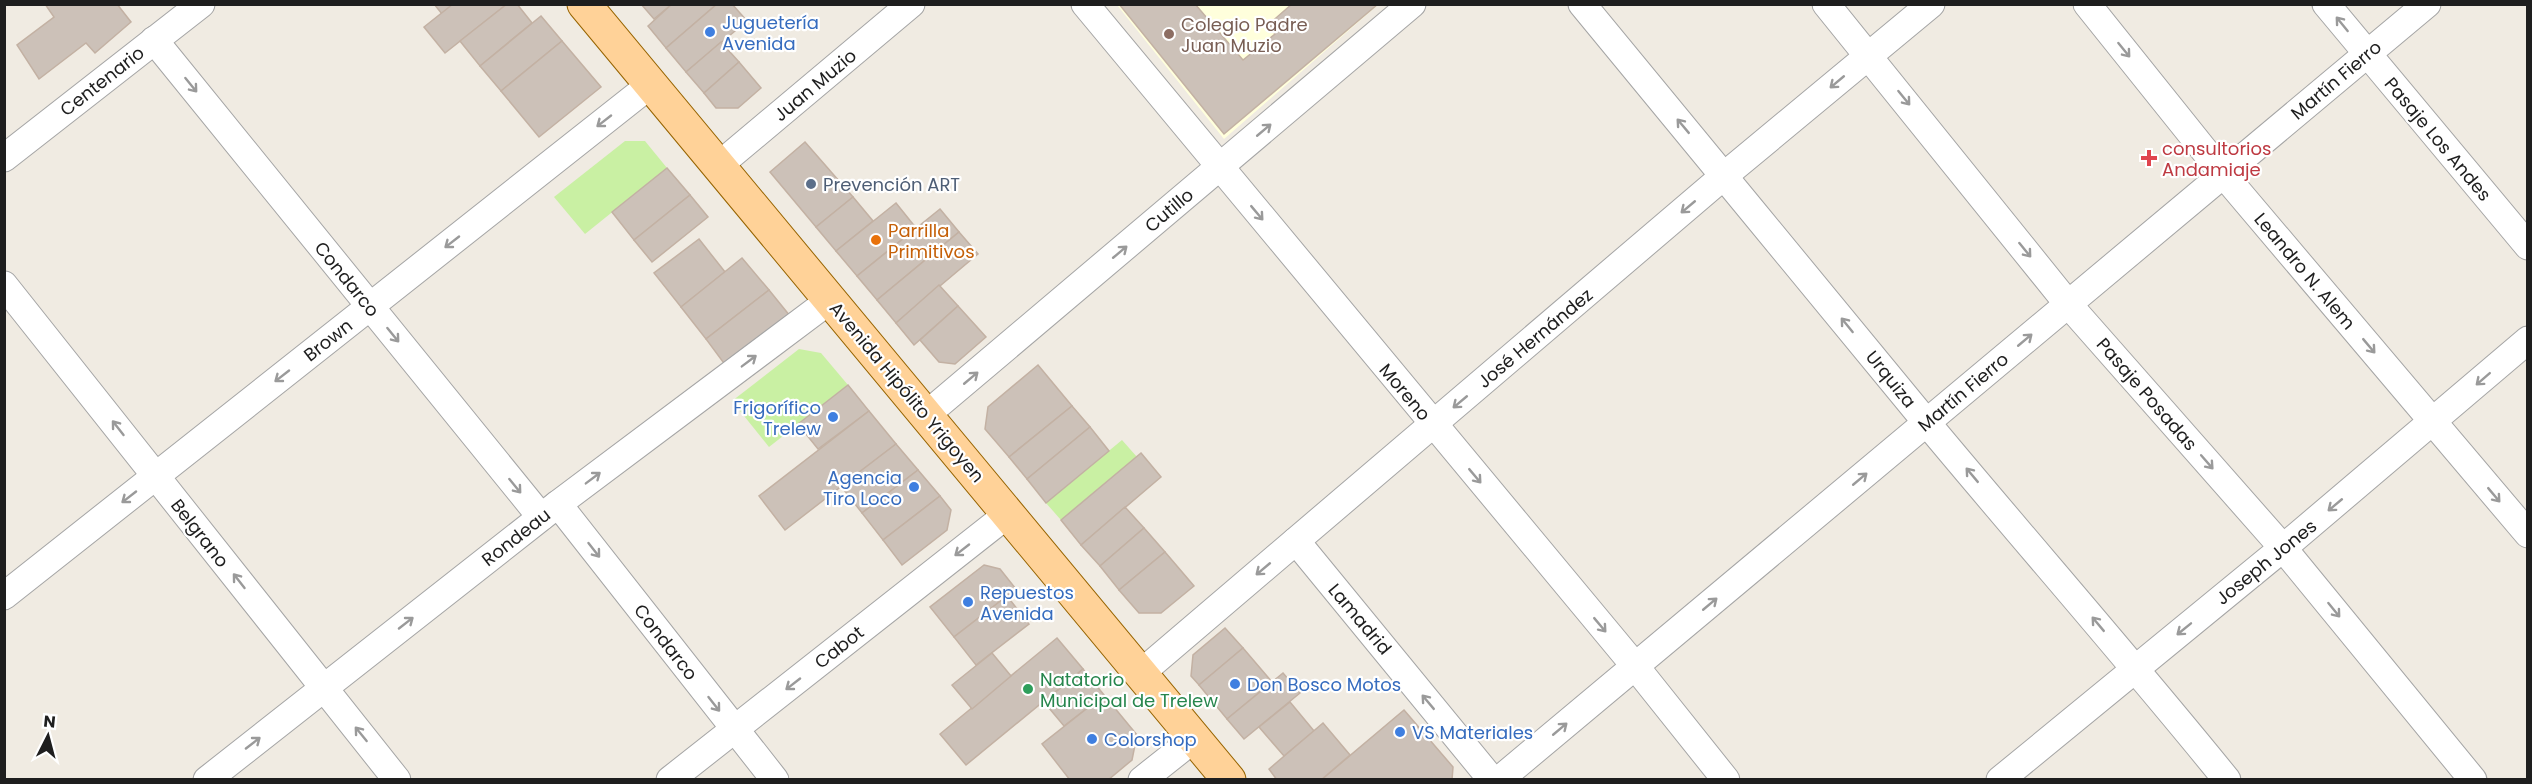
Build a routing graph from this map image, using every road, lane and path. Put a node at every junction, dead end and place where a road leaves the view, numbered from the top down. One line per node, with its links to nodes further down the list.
1 (201, 4): 12 (street, Centenario)
2 (584, 4): 15 (main road, Avenida Hipólito Yrigoyen)
3 (911, 4): 17 (street, Juan Muzio)
4 (1085, 4): 18 (street, Moreno)
5 (1412, 4): 18 (street, Cutillo, one-way to 5)
6 (1581, 4): 19 (street, Urquiza, one-way to 6)
7 (1826, 4): 14 (street, Pasaje Posadas)
8 (1931, 4): 14 (street, José Hernández)
9 (2087, 4): 20 (street, Leandro N. Alem, one-way to 20)
10 (2326, 4): 13 (street, Pasaje Los Andes, one-way to 10)
11 (2427, 4): 13 (street, Martín Fierro)
12 (154, 40): 16 (street, Centenario); 25 (street, Condarco, one-way to 25)
13 (2366, 54): 20 (street, Martín Fierro); 21 (street, Pasaje Los Andes)
14 (1869, 55): 19 (street, José Hernández, one-way to 19); 24 (street, Pasaje Posadas, one-way to 24)
15 (650, 85): 17 (main road, Avenida Hipólito Yrigoyen); 25 (street, Brown, one-way to 25)
16 (4, 158)
17 (718, 166): 23 (main road, Avenida Hipólito Yrigoyen)
18 (1219, 168): 27 (street, Cutillo, one-way to 18); 30 (street, Moreno, one-way to 30)
19 (1725, 175): 29 (street, Urquiza, one-way to 19); 30 (street, José Hernández, one-way to 30)
20 (2224, 175): 24 (street, Martín Fierro); 28 (street, Leandro N. Alem, one-way to 28)
21 (2528, 246)
22 (4, 285): 31 (street, Belgrano, one-way to 22)
23 (830, 300): 27 (main road, Avenida Hipólito Yrigoyen); 32 (street, Rondeau, one-way to 23)
24 (2068, 304): 29 (street, Martín Fierro, one-way to 24); 36 (street, Pasaje Posadas, one-way to 36)
25 (370, 307): 31 (street, Brown, one-way to 31); 32 (street, Condarco, one-way to 32)
26 (2528, 340): 28 (street, Joseph Jones, one-way to 28)
27 (926, 416): 33 (main road, Avenida Hipólito Yrigoyen)
28 (2433, 422): 34 (street, Leandro N. Alem, one-way to 34); 36 (street, Joseph Jones, one-way to 36)
29 (1927, 423): 38 (street, Martín Fierro, one-way to 29); 39 (street, Urquiza, one-way to 29)
30 (1432, 425): 35 (street, José Hernández); 38 (street, Moreno, one-way to 38)
31 (156, 476): 37 (street, Brown, one-way to 37); 41 (street, Belgrano, one-way to 31)
32 (549, 511): 41 (street, Rondeau, one-way to 32); 42 (street, Condarco, one-way to 42)
33 (1008, 514): 40 (main road, Avenida Hipólito Yrigoyen); 42 (street, Cabot, one-way to 42)
34 (2528, 534)
35 (1296, 541): 40 (street, José Hernández, one-way to 40); 50 (street, Lamadrid, one-way to 35)
36 (2283, 548): 39 (street, Joseph Jones, one-way to 39); 55 (street, Pasaje Posadas, one-way to 55)
37 (4, 596)
38 (1635, 666): 51 (street, Martín Fierro, one-way to 38); 52 (street, Moreno)
39 (2136, 668): 53 (street, Joseph Jones); 54 (street, Urquiza)
40 (1141, 673): 43 (main road, Avenida Hipólito Yrigoyen)
41 (323, 688): 44 (street, Rondeau, one-way to 41); 45 (street, Belgrano, one-way to 41)
42 (734, 729): 46 (street, Cabot); 47 (street, Condarco)
43 (1195, 738): 48 (street); 49 (main road, Avenida Hipólito Yrigoyen)
44 (207, 780)
45 (397, 780)
46 (670, 780)
47 (775, 780)
48 (1142, 780)
49 (1229, 780)
50 (1492, 780)
51 (1499, 780)
52 (1726, 780)
53 (2000, 780)
54 (2227, 780)
55 (2473, 780)

